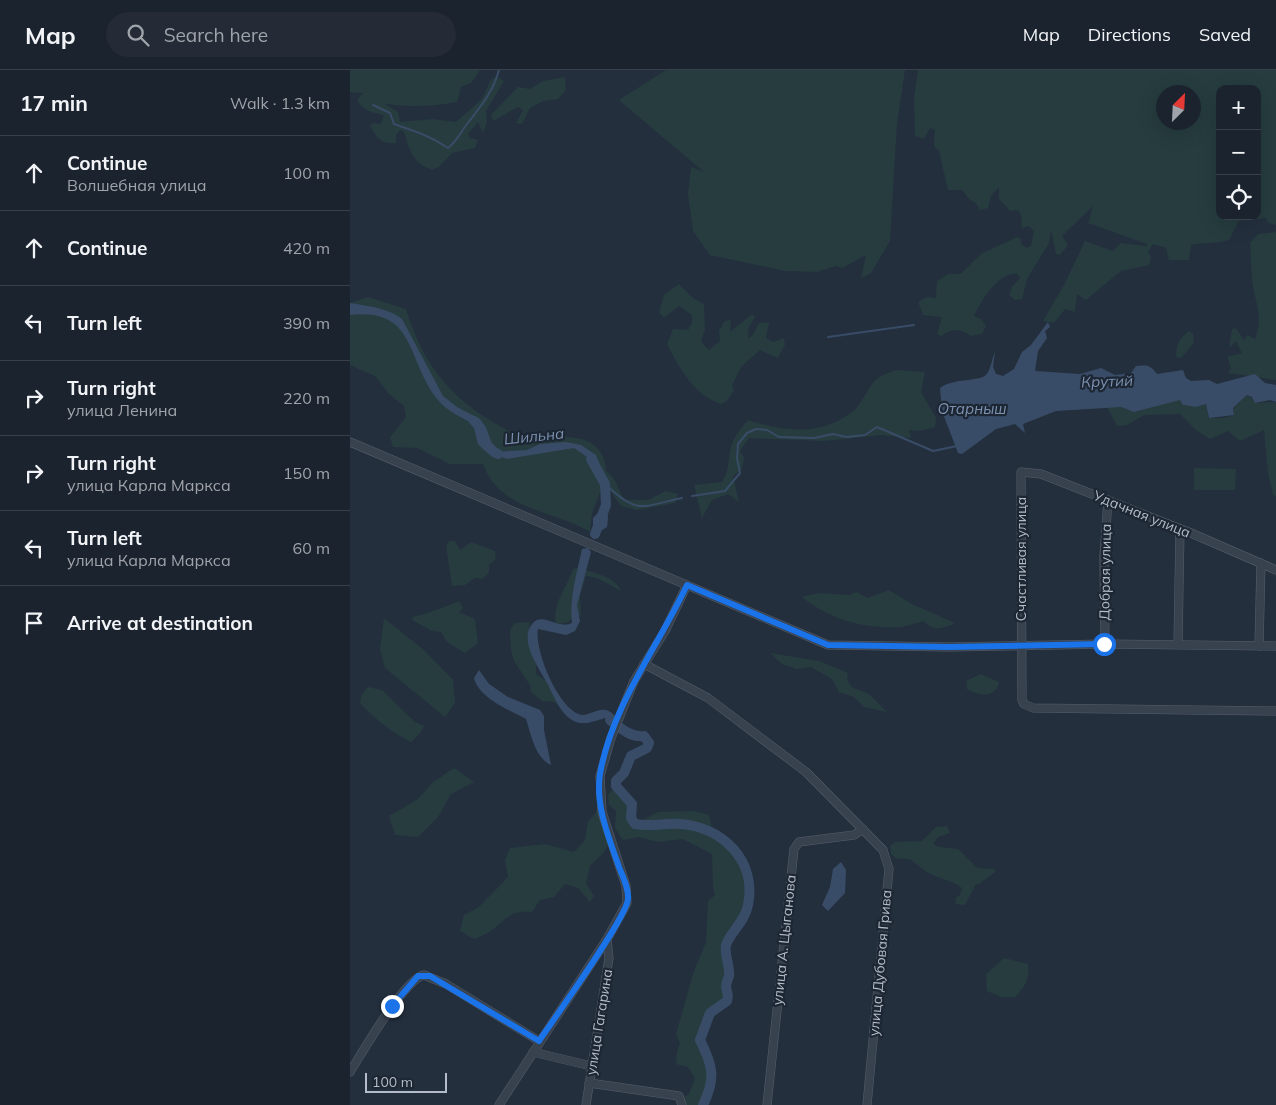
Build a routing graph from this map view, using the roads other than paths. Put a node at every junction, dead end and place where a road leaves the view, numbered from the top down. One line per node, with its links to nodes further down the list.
1 (350, 442): 7 (street)
2 (1021, 472): 3 (street, Удачная улица); 10 (street, Счастливая улица)
3 (1108, 500): 4 (street, Удачная улица); 8 (street, Добрая улица)
4 (1180, 529): 5 (street, Удачная улица); 9 (street)
5 (1261, 563): 6 (street, Удачная улица); 11 (street)
6 (1276, 570)
7 (687, 585): 10 (street); 13 (street)
8 (1104, 644): 9 (street); 10 (street)
9 (1178, 644): 11 (street)
10 (1022, 646): 14 (street, Счастливая улица)
11 (1259, 646): 12 (street)
12 (1276, 646)
13 (644, 664): 15 (street, улица Дубовая Грива); 16 (street)
14 (1276, 711)
15 (863, 829): 27 (street, улица А. Цыганова); 28 (street, улица Дубовая Грива)
16 (607, 939): 17 (street); 18 (street, улица Гагарина)
17 (590, 964): 18 (street); 19 (street)
18 (607, 970): 21 (street, улица Гагарина)
19 (539, 1041): 20 (street); 22 (street)
20 (533, 1052): 21 (street); 24 (street)
21 (591, 1066): 23 (street, улица Гагарина)
22 (350, 1072)
23 (589, 1084): 25 (street, улица Гагарина); 26 (street)
24 (499, 1105)
25 (586, 1105)
26 (682, 1105)
27 (767, 1105)
28 (868, 1105)

